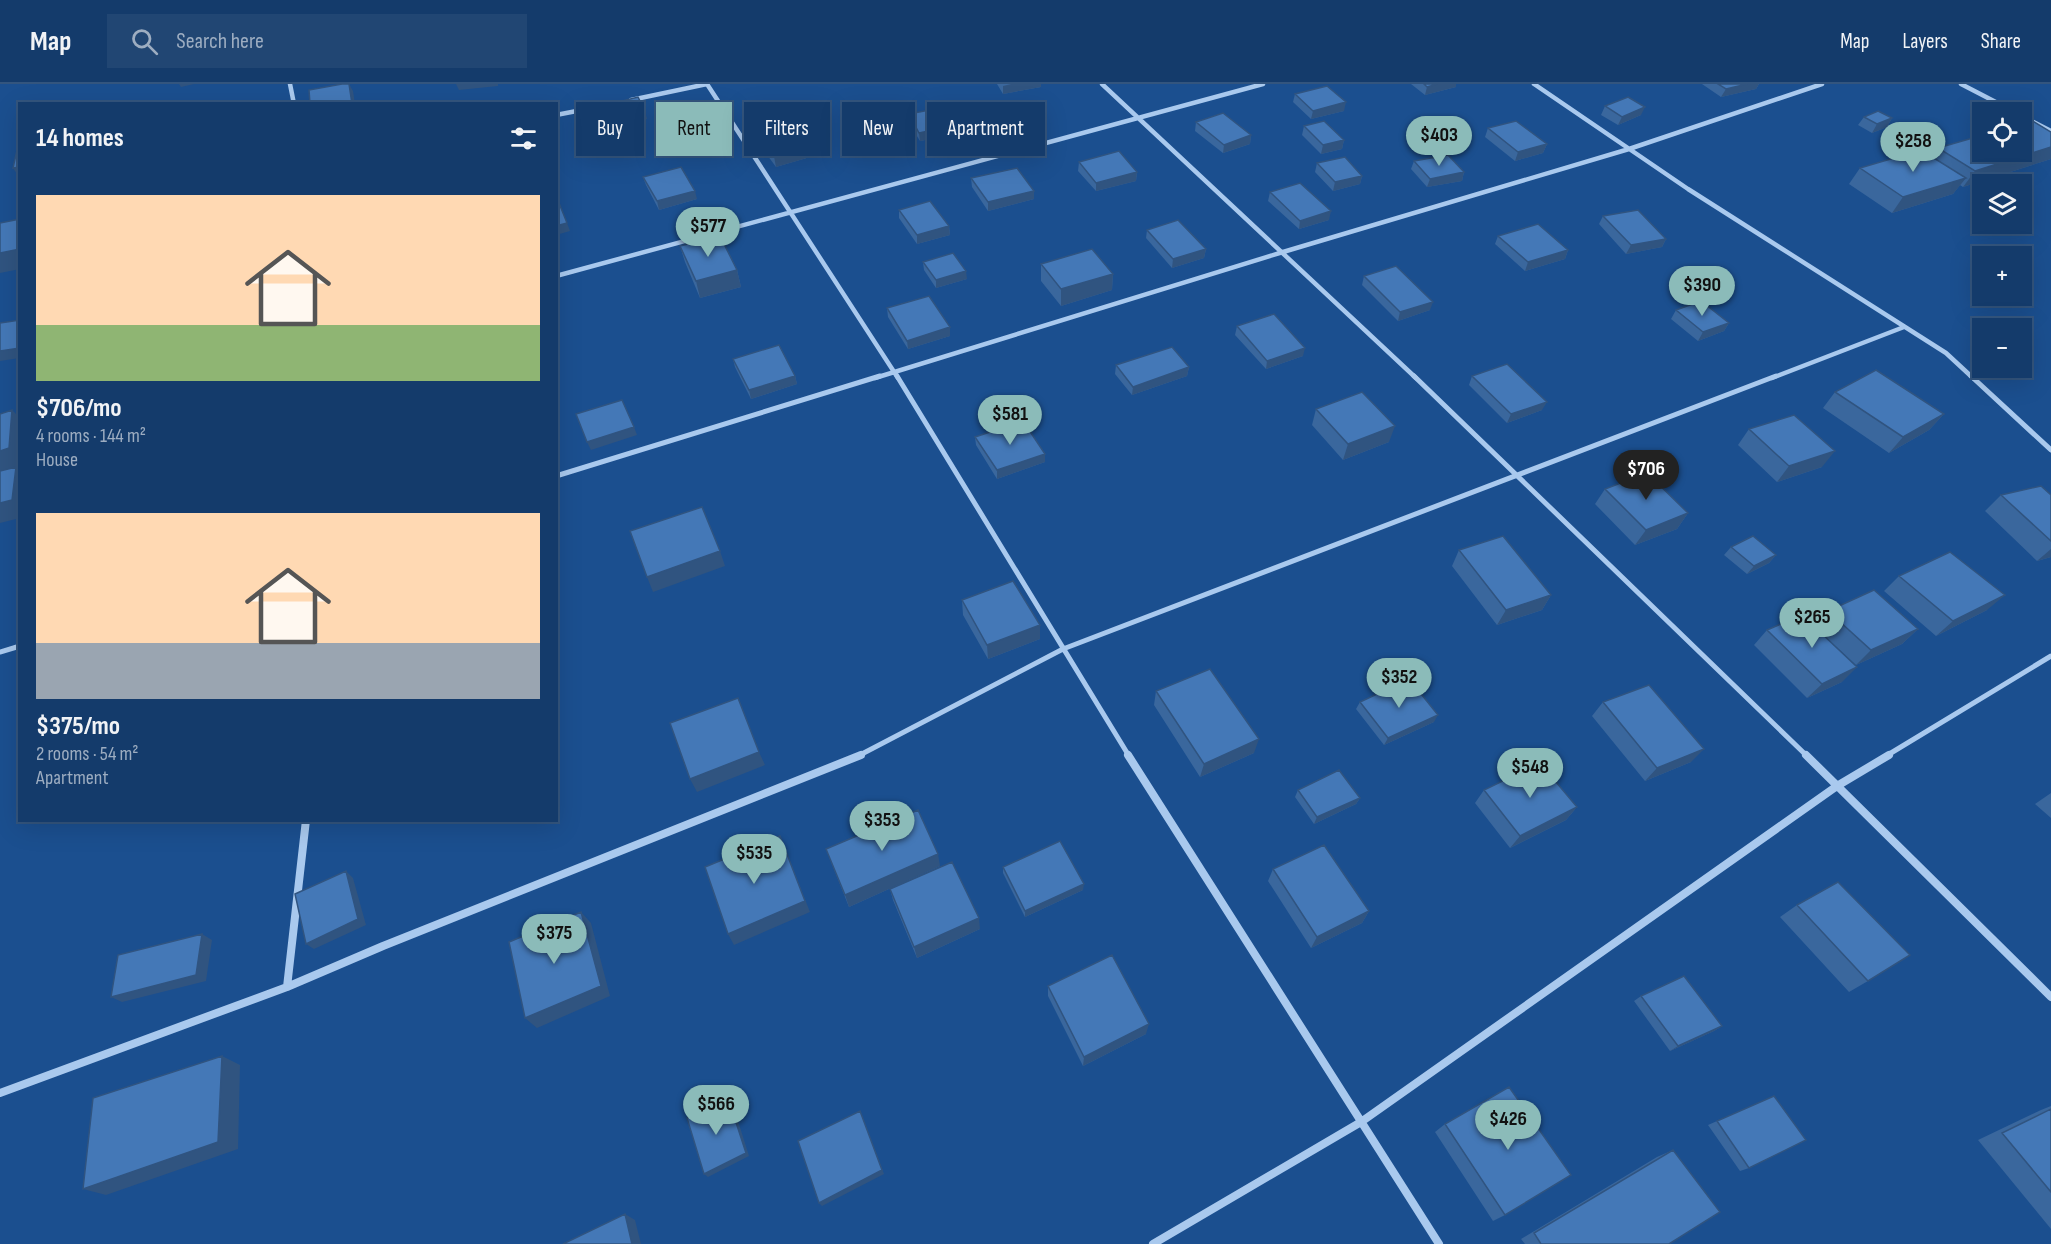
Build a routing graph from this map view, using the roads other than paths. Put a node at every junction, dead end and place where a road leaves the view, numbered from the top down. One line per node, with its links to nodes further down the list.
1 (291, 84): 8 (street)
2 (707, 84): 10 (street); 15 (street)
3 (1102, 84): 11 (street)
4 (1263, 84): 11 (street)
5 (1534, 84): 14 (street)
6 (1822, 84): 14 (street)
7 (1961, 84): 9 (street)
8 (294, 102)
9 (1996, 102)
10 (558, 115)
11 (1140, 119): 15 (street); 16 (street)
12 (2032, 121): 13 (street)
13 (2051, 131)
14 (1629, 149): 16 (street); 18 (street)
15 (790, 211): 17 (street); 19 (street)
16 (1282, 252): 19 (street); 21 (street)
17 (558, 275)
18 (1904, 327): 20 (street); 21 (street)
19 (895, 372): 22 (street); 24 (street)
20 (2051, 450)
21 (1516, 474): 24 (street); 27 (street)
22 (558, 475)
23 (18, 647): 25 (street)
24 (1063, 649): 29 (street); 32 (street)
25 (0, 652)
26 (2051, 656): 27 (street)
27 (1837, 786): 30 (street); 32 (street)
28 (306, 822): 29 (street)
29 (287, 987): 31 (street)
30 (2051, 997)
31 (0, 1093)
32 (1361, 1122): 33 (street); 34 (street)
33 (1153, 1244)
34 (1439, 1244)

